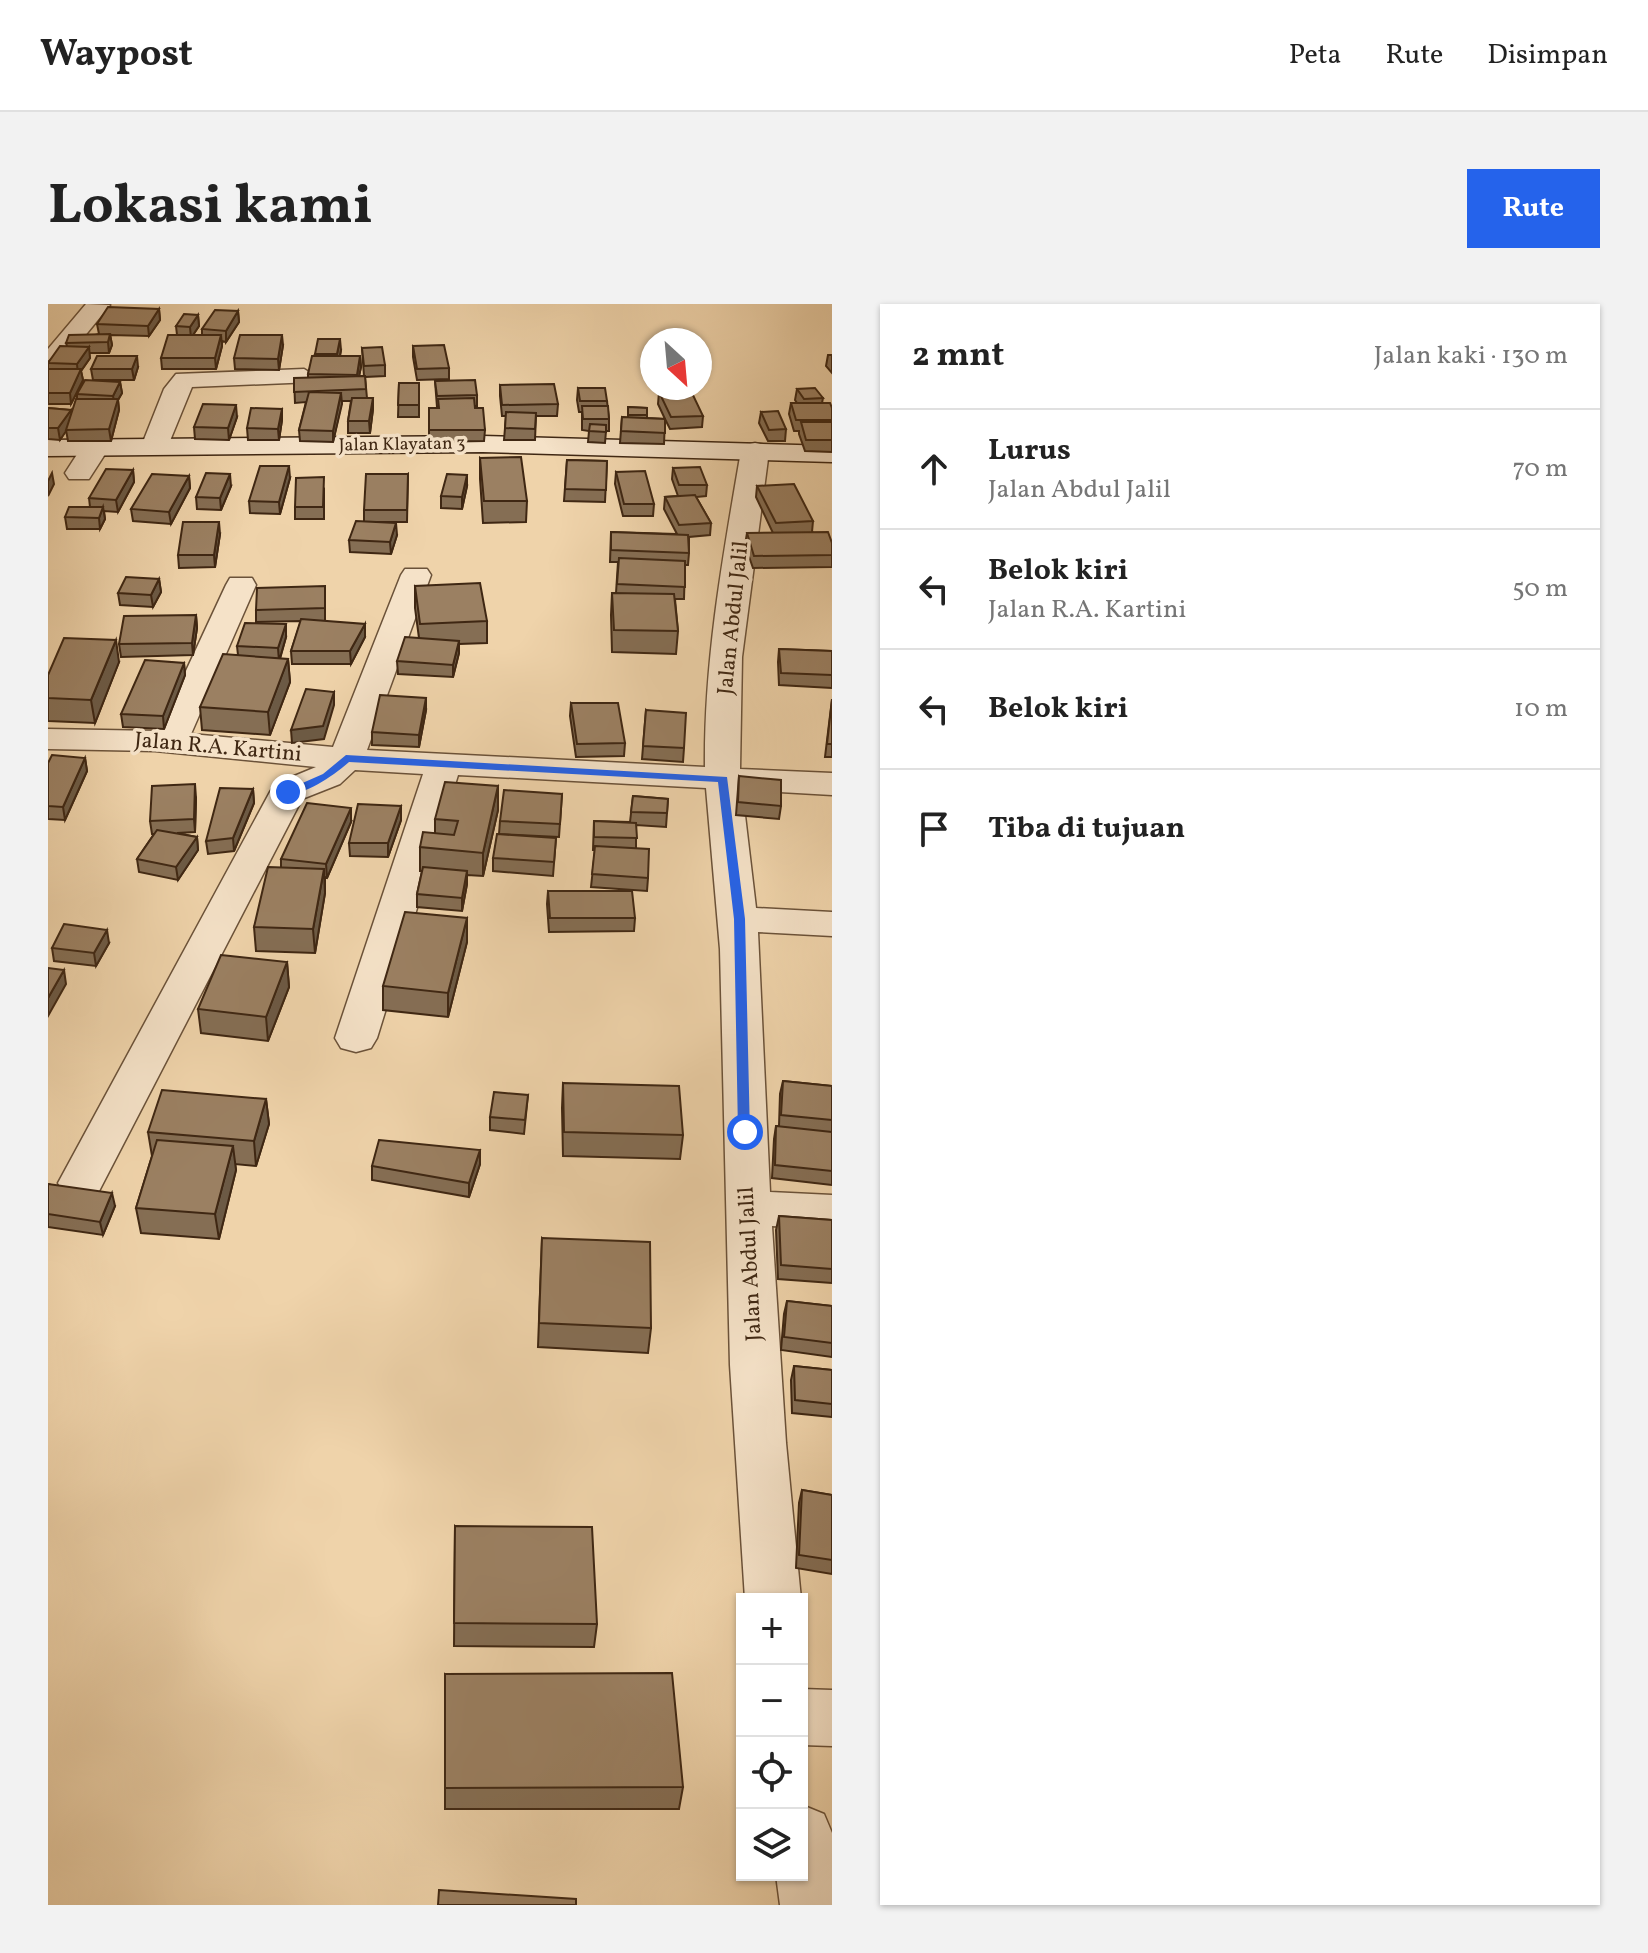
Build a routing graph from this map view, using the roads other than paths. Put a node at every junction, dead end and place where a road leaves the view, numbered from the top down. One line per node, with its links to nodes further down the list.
1 (98, 305): 2 (street)
2 (48, 365)
3 (304, 377): 4 (street)
4 (155, 447): 6 (street, Jalan Klayatan 3); 7 (street, Jalan Klayatan 3)
5 (48, 448): 6 (street, Jalan Klayatan 3)
6 (95, 448): 9 (street)
7 (755, 451): 8 (street, Jalan Klayatan 3); 16 (street, Jalan Abdul Jalil)
8 (832, 454)
9 (79, 473)
10 (416, 575): 14 (street)
11 (241, 585): 13 (street)
12 (48, 739): 13 (street, Jalan R.A. Kartini)
13 (170, 742): 14 (street, Jalan R.A. Kartini)
14 (346, 759): 15 (street, Jalan R.A. Kartini); 21 (street)
15 (444, 764): 16 (street, Jalan R.A. Kartini); 20 (street)
16 (723, 779): 17 (street, Jalan R.A. Kartini); 18 (street, Jalan Abdul Jalil)
17 (832, 784)
18 (740, 919): 19 (street); 22 (street, Jalan Abdul Jalil)
19 (832, 924)
20 (356, 1038)
21 (81, 1183)
22 (747, 1208): 23 (street); 24 (street, Jalan Abdul Jalil)
23 (832, 1212)
24 (772, 1593)
25 (808, 1717): 26 (street)
26 (832, 1718)
27 (808, 1877): 28 (street)
28 (812, 1905)

